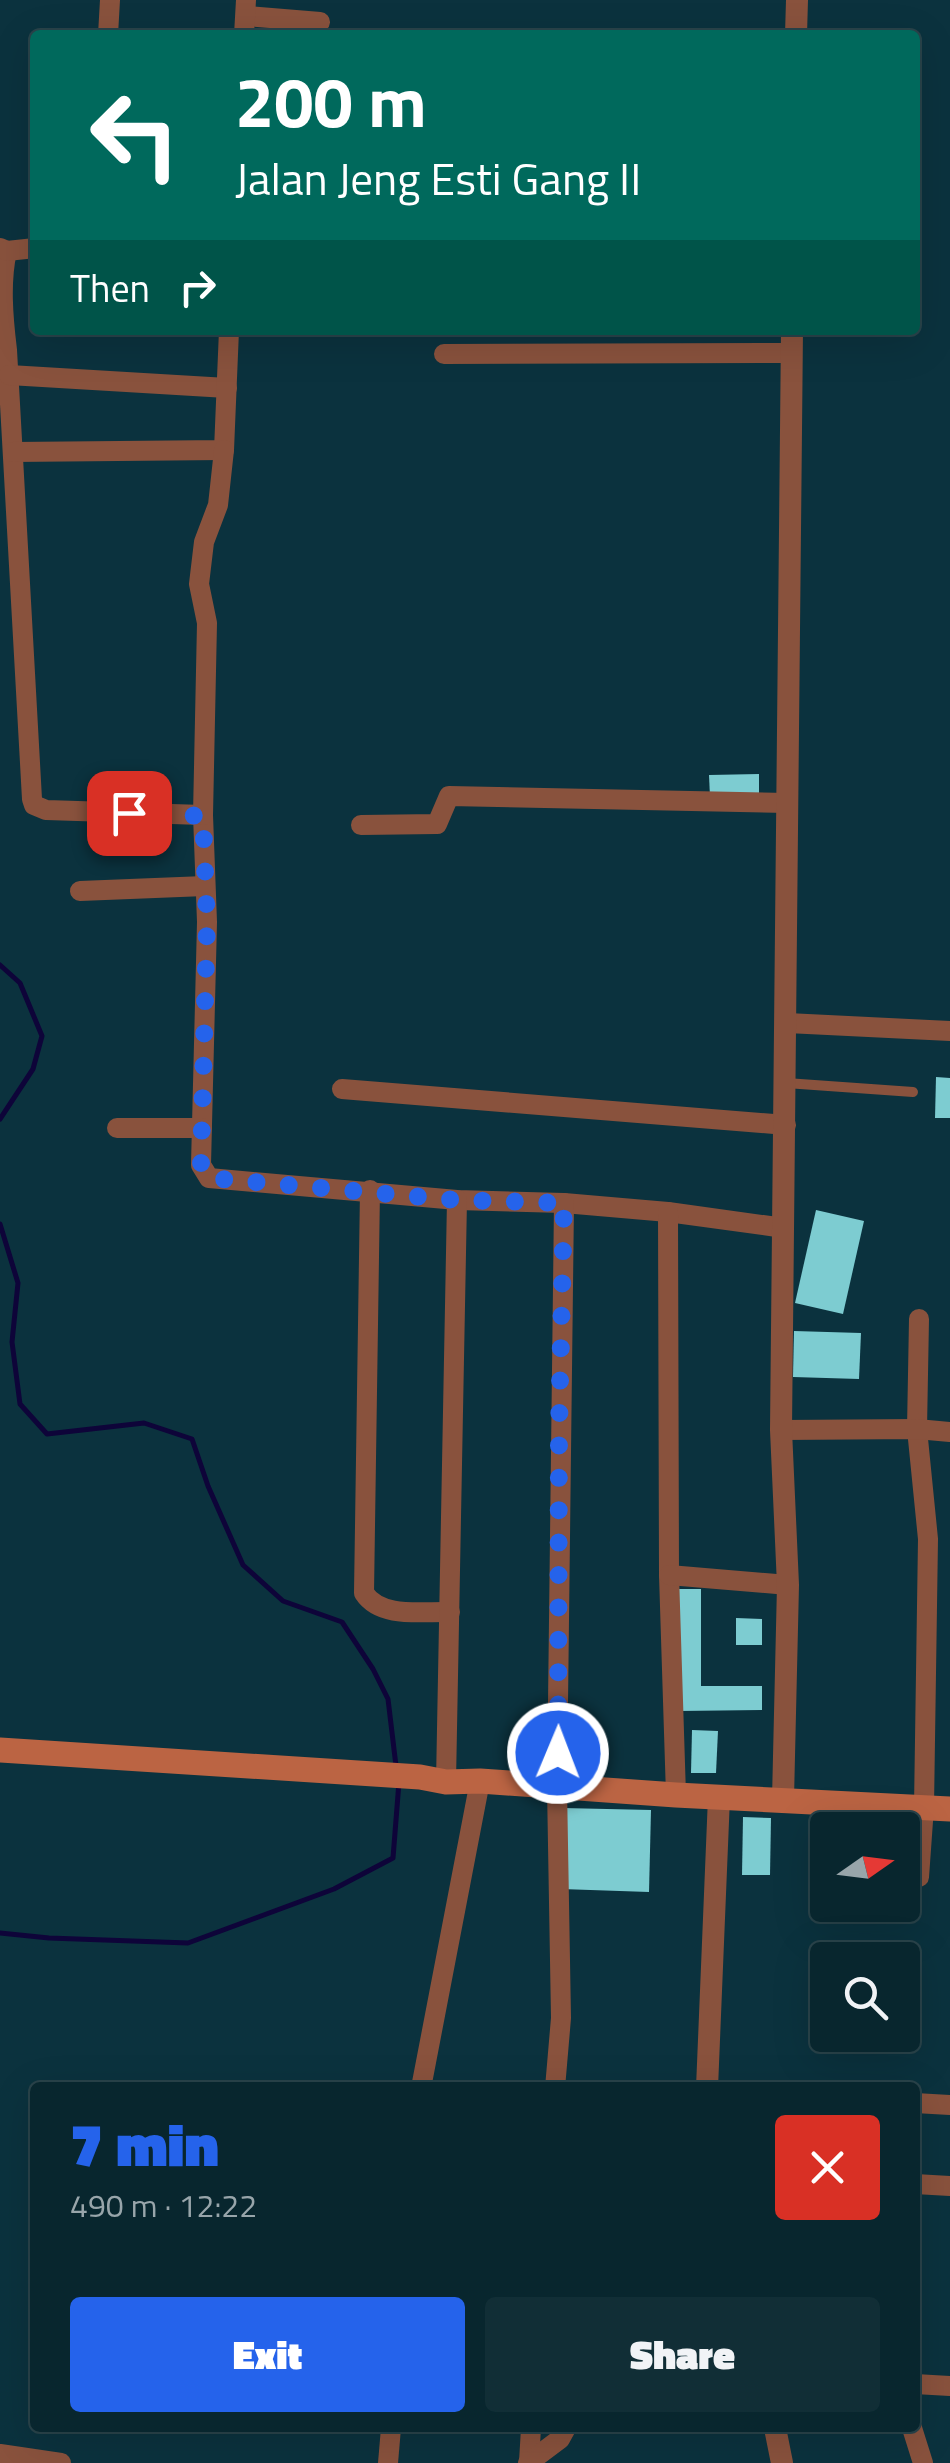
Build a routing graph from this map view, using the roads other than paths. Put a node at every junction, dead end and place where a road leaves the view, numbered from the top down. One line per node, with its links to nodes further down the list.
1 (110, 0): 5 (street)
2 (796, 0): 6 (street)
3 (245, 17): 4 (street)
4 (320, 22)
5 (108, 30)
6 (796, 30)
7 (30, 248): 8 (street)
8 (3, 250): 12 (street)
9 (229, 335): 13 (street)
10 (792, 342): 11 (street); 16 (street)
11 (444, 354)
12 (9, 376): 13 (street); 15 (street)
13 (226, 388): 14 (street)
14 (224, 450): 15 (street); 17 (street)
15 (13, 452): 17 (street)
16 (788, 803): 18 (street); 21 (street)
17 (203, 816): 19 (street)
18 (361, 825)
19 (204, 886): 20 (street); 28 (street)
20 (80, 891)
21 (787, 1023): 22 (street); 23 (street)
22 (950, 1031)
23 (786, 1083): 25 (lane); 26 (street)
24 (342, 1089): 26 (street)
25 (913, 1092)
26 (786, 1125): 33 (street)
27 (117, 1128): 28 (street)
28 (202, 1128): 29 (street)
29 (370, 1190): 30 (street); 40 (street)
30 (457, 1200): 31 (street); 40 (street)
31 (564, 1203): 32 (street); 44 (street)
32 (668, 1212): 33 (street); 38 (street)
33 (784, 1228): 36 (street)
34 (918, 1319): 35 (street)
35 (917, 1429): 36 (street); 37 (street); 48 (street)
36 (781, 1430): 39 (street)
37 (950, 1432)
38 (668, 1575): 39 (street); 45 (street)
39 (788, 1585): 47 (street)
40 (450, 1612): 42 (street)
41 (0, 1750): 42 (main road)
42 (433, 1779): 43 (main road)
43 (480, 1781): 44 (main road); 50 (street)
44 (557, 1786): 45 (main road); 51 (street)
45 (676, 1795): 46 (main road)
46 (719, 1797): 47 (main road); 52 (street)
47 (783, 1798): 48 (main road)
48 (937, 1808): 49 (street)
49 (920, 1877)
50 (422, 2082)
51 (556, 2082)
52 (707, 2082)
53 (920, 2103): 54 (street)
54 (950, 2105)
55 (920, 2184): 56 (street)
56 (950, 2186)
57 (920, 2384): 58 (street)
58 (950, 2386)
59 (391, 2432): 67 (street)
60 (530, 2432): 65 (street)
61 (564, 2432): 65 (street)
62 (776, 2432): 68 (street)
63 (913, 2432): 69 (street)
64 (0, 2454): 66 (street)
65 (529, 2462)
66 (62, 2463)
67 (388, 2463)
68 (782, 2463)
69 (924, 2463)

